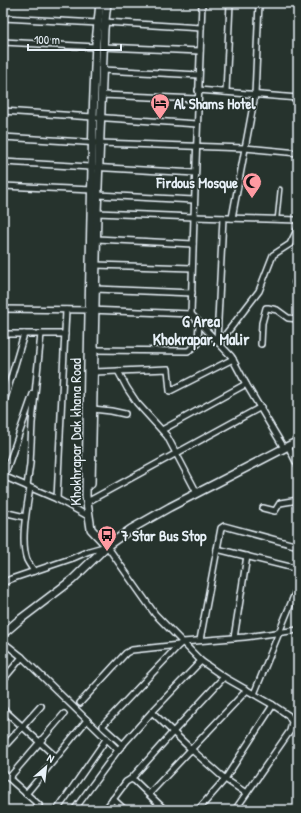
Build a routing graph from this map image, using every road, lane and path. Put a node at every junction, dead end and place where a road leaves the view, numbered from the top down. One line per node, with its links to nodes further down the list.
1 (100, 3): 7 (street, Khokhrapar Dak khana Road)
2 (107, 3): 7 (street, Khokhrapar Dak khana Road)
3 (202, 3): 8 (street)
4 (230, 3): 15 (street)
5 (259, 3): 17 (street)
6 (3, 18): 7 (street)
7 (101, 22): 8 (street); 10 (street, Khokhrapar Dak khana Road)
8 (201, 28): 11 (street)
9 (3, 42): 10 (street)
10 (100, 47): 11 (street); 12 (street, Khokhrapar Dak khana Road); 21 (street, Khokhrapar Dak khana Road)
11 (200, 51): 13 (street)
12 (103, 70): 13 (street); 16 (street, Khokhrapar Dak khana Road)
13 (199, 75): 14 (street)
14 (198, 90): 15 (street); 19 (street)
15 (226, 92): 17 (street)
16 (102, 95): 19 (street); 22 (street, Khokhrapar Dak khana Road)
17 (255, 95): 18 (street); 27 (street)
18 (298, 98)
19 (198, 99): 23 (street)
20 (3, 111): 21 (street)
21 (93, 117): 22 (street); 25 (street, Khokhrapar Dak khana Road)
22 (101, 117): 23 (street); 25 (street, Khokhrapar Dak khana Road)
23 (197, 124): 26 (street)
24 (3, 137): 25 (street)
25 (97, 143): 26 (street); 30 (street, Khokhrapar Dak khana Road)
26 (196, 147): 27 (street); 31 (street)
27 (245, 148): 28 (street); 40 (street)
28 (298, 153)
29 (3, 162): 30 (street)
30 (96, 167): 31 (street); 34 (street, Khokhrapar Dak khana Road); 35 (street, Khokhrapar Dak khana Road)
31 (195, 173): 36 (street)
32 (3, 186): 34 (street)
33 (280, 189): 41 (lane)
34 (92, 190): 52 (street, Khokhrapar Dak khana Road)
35 (98, 195): 36 (street); 37 (street, Khokhrapar Dak khana Road)
36 (194, 200): 38 (street)
37 (98, 213): 38 (street); 44 (street, Khokhrapar Dak khana Road)
38 (194, 217): 39 (street); 45 (street)
39 (223, 218): 40 (street); 60 (street)
40 (232, 218): 41 (street)
41 (277, 219): 42 (street)
42 (298, 220)
43 (298, 228): 60 (street)
44 (97, 239): 45 (street); 46 (street, Khokhrapar Dak khana Road)
45 (193, 244): 47 (street)
46 (96, 265): 47 (street); 48 (street, Khokhrapar Dak khana Road)
47 (192, 268): 49 (street)
48 (96, 289): 49 (street); 52 (street, Khokhrapar Dak khana Road)
49 (192, 293): 53 (street)
50 (3, 309): 51 (street)
51 (66, 310): 52 (street); 59 (street)
52 (92, 310): 53 (street); 62 (street, Khokhrapar Dak khana Road); 85 (street, Khokhrapar Dak khana Road)
53 (191, 314): 55 (street)
54 (298, 319): 61 (street)
55 (199, 322): 60 (street); 62 (street)
56 (3, 334): 57 (street)
57 (24, 334): 58 (street); 68 (street)
58 (41, 334): 59 (street); 67 (street)
59 (65, 334): 80 (street)
60 (218, 342): 63 (street)
61 (261, 344)
62 (94, 350): 65 (street, Khokhrapar Dak khana Road)
63 (233, 359): 64 (street); 66 (street)
64 (118, 371): 65 (street); 72 (street)
65 (94, 372): 70 (street, Khokhrapar Dak khana Road)
66 (246, 384): 69 (street); 72 (street)
67 (36, 385): 77 (street); 78 (street)
68 (3, 405)
69 (261, 407): 74 (street); 75 (street)
70 (93, 409): 71 (street); 82 (street, Khokhrapar Dak khana Road)
71 (125, 414)
72 (162, 430): 75 (street)
73 (298, 441): 74 (street)
74 (286, 447): 76 (street); 79 (street)
75 (176, 454): 79 (street); 82 (street)
76 (298, 466)
77 (4, 476): 78 (street)
78 (28, 487): 80 (street); 86 (street)
79 (197, 493): 87 (street)
80 (57, 500): 85 (street)
81 (298, 500): 83 (street)
82 (89, 501): 85 (street, Khokhrapar Dak khana Road)
83 (263, 508)
84 (3, 512): 86 (street)
85 (88, 516): 87 (street)
86 (25, 517): 92 (street)
87 (107, 546): 92 (street); 97 (street); 101 (street)
88 (298, 546): 89 (street)
89 (218, 549): 90 (street); 99 (street)
90 (247, 556): 91 (street); 98 (street)
91 (298, 569)
92 (34, 571): 93 (street)
93 (3, 583)
94 (298, 586): 96 (street)
95 (298, 630): 96 (street)
96 (279, 632): 98 (street); 107 (street)
97 (3, 634)
98 (234, 638): 99 (street)
99 (200, 640): 101 (street)
100 (3, 642): 102 (street)
101 (181, 644): 103 (street); 108 (street); 121 (street)
102 (22, 657): 105 (street); 114 (street)
103 (201, 661): 104 (street); 112 (street)
104 (224, 678): 106 (street); 118 (street)
105 (3, 680)
106 (247, 690): 107 (street); 124 (street)
107 (254, 694): 109 (street)
108 (80, 703)
109 (273, 705): 116 (street); 129 (street)
110 (41, 706): 117 (street)
111 (3, 709): 117 (street)
112 (152, 712): 118 (street); 121 (street)
113 (64, 714): 120 (street)
114 (87, 720): 119 (street); 125 (street)
115 (298, 721): 116 (street)
116 (292, 722): 130 (street)
117 (22, 726): 120 (street); 122 (street)
118 (173, 732): 124 (street); 128 (street)
119 (107, 738): 123 (street); 135 (street)
120 (39, 742): 125 (street); 127 (street)
121 (123, 745): 123 (street)
122 (3, 748)
123 (118, 750): 136 (street)
124 (192, 750): 129 (street); 132 (street)
125 (56, 757): 131 (street)
126 (3, 773): 127 (street)
127 (9, 778): 131 (street)
128 (131, 779): 132 (street); 133 (street)
129 (225, 779): 130 (street); 140 (street)
130 (246, 793): 141 (street)
131 (26, 794): 134 (street)
132 (149, 794): 139 (street)
133 (113, 799): 137 (street); 138 (street)
134 (39, 805)
135 (57, 810)
136 (74, 810)
137 (104, 810)
138 (125, 810)
139 (165, 810)
140 (198, 810)
141 (235, 810)

